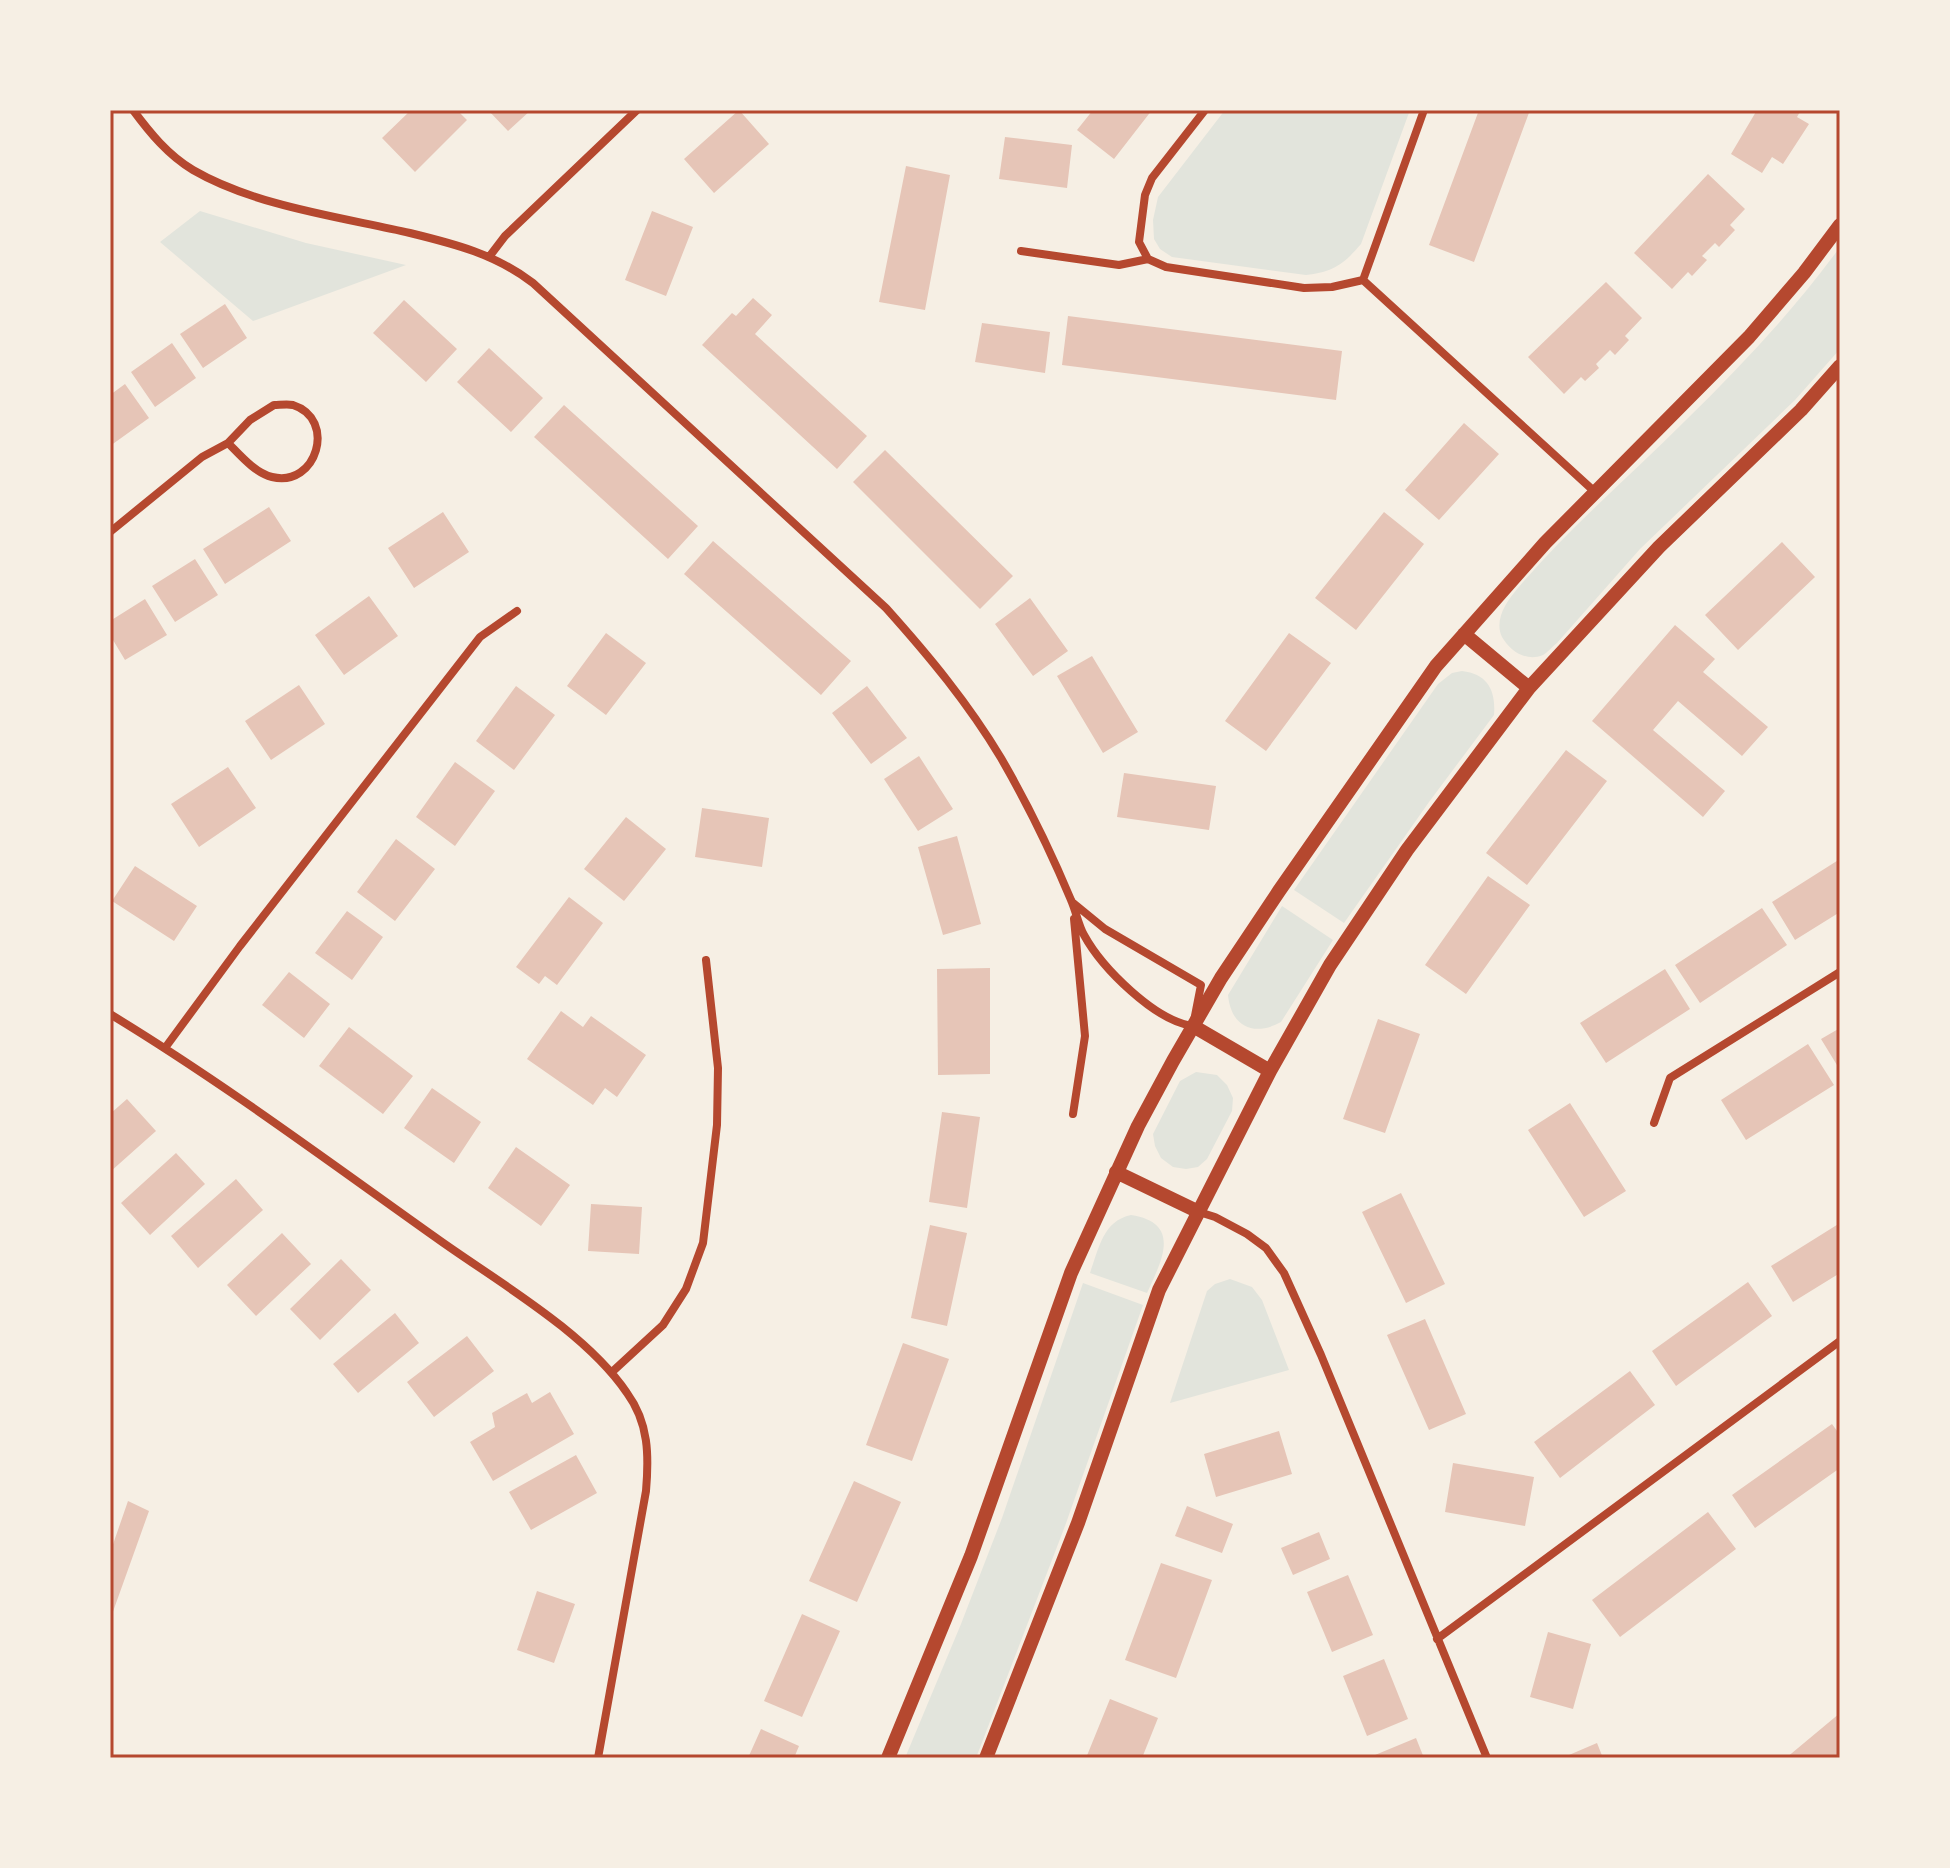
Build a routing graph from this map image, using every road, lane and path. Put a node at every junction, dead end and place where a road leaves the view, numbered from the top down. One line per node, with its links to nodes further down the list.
1 (133, 110): 7 (street)
2 (637, 110): 7 (street)
3 (1205, 110): 8 (street)
4 (1424, 110): 9 (street)
5 (1840, 225): 12 (street)
6 (1021, 251): 8 (street)
7 (489, 257): 17 (street)
8 (1148, 259): 9 (street)
9 (1363, 280): 12 (street)
10 (1840, 366): 16 (street)
11 (228, 443): 11 (street); 13 (street)
12 (1595, 492): 15 (street)
13 (110, 532)
14 (517, 611): 22 (street)
15 (1464, 634): 16 (street); 21 (street)
16 (1529, 688): 23 (street)
17 (1072, 902): 21 (street); 21 (street); 24 (street)
18 (706, 960): 29 (street)
19 (1840, 972): 25 (street)
20 (110, 1014): 22 (street)
21 (1193, 1026): 23 (street); 26 (street)
22 (165, 1048): 29 (street)
23 (1270, 1071): 27 (street)
24 (1073, 1114)
25 (1654, 1123)
26 (1116, 1172): 27 (street); 32 (street)
27 (1199, 1212): 30 (street); 33 (street)
28 (1840, 1341): 30 (street)
29 (612, 1372): 31 (street)
30 (1437, 1639): 34 (street)
31 (598, 1758)
32 (888, 1758)
33 (986, 1758)
34 (1487, 1758)

